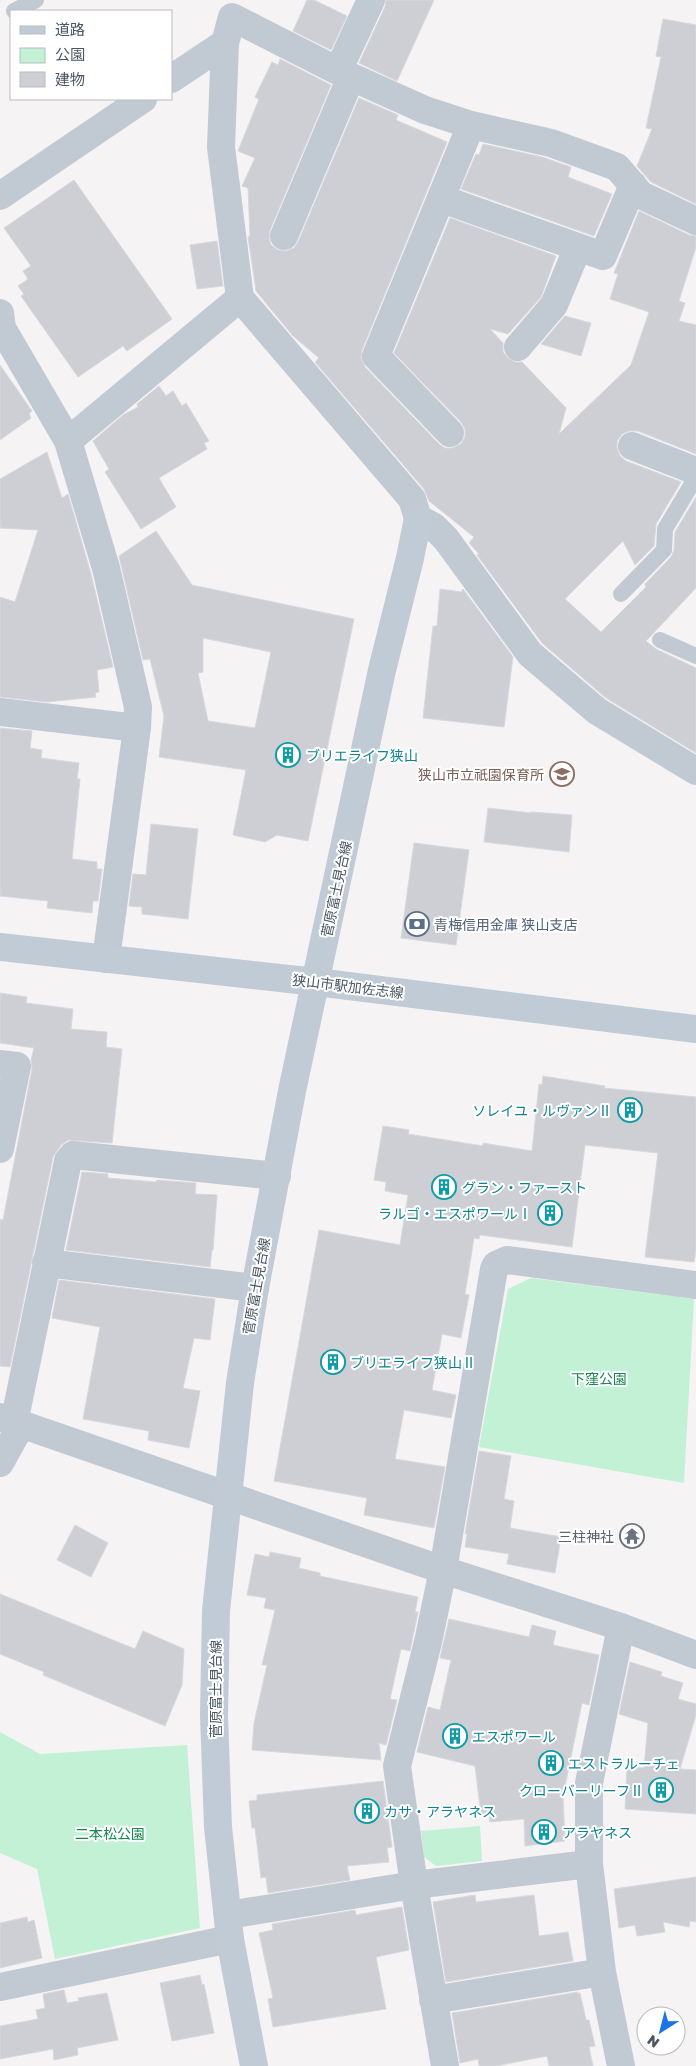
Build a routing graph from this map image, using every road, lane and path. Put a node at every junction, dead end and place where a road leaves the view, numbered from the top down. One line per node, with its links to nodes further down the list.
1 (36, 0): 4 (lane)
2 (371, 0): 6 (street)
3 (234, 8): 5 (street); 6 (street)
4 (17, 10)
5 (225, 43): 7 (street); 16 (street)
6 (345, 74): 9 (street); 14 (street)
7 (172, 79)
8 (142, 100): 11 (street)
9 (471, 126): 10 (street); 12 (street)
10 (633, 185): 13 (street); 15 (street)
11 (0, 196)
12 (442, 199): 15 (street); 19 (street)
13 (696, 221)
14 (284, 236)
15 (578, 247): 18 (street)
16 (240, 298): 20 (street); 24 (street)
17 (1, 323): 20 (street)
18 (518, 347)
19 (450, 433)
20 (68, 441): 29 (street)
21 (632, 446): 22 (street)
22 (696, 471)
23 (696, 477): 25 (lane)
24 (418, 518): 30 (street); 33 (street, 菅原富士見台線)
25 (621, 594)
26 (660, 640): 27 (lane)
27 (696, 656)
28 (0, 712): 29 (street)
29 (137, 728): 32 (street)
30 (696, 771)
31 (0, 947): 32 (street, 狭山市駅加佐志線)
32 (106, 959): 33 (street, 狭山市駅加佐志線)
33 (316, 982): 34 (street, 狭山市駅加佐志線); 37 (street, 菅原富士見台線)
34 (696, 1029)
35 (0, 1064): 36 (street)
36 (0, 1150)
37 (277, 1176): 38 (street); 40 (street, 菅原富士見台線)
38 (46, 1264): 40 (street); 41 (street)
39 (696, 1285): 44 (street)
40 (255, 1288): 43 (street, 菅原富士見台線)
41 (12, 1422): 42 (street); 43 (street)
42 (0, 1462)
43 (228, 1496): 44 (street); 49 (street, 菅原富士見台線)
44 (443, 1570): 45 (street); 48 (street)
45 (621, 1627): 46 (street); 47 (street)
46 (696, 1655)
47 (589, 1864): 48 (street); 50 (street)
48 (414, 1885): 49 (street); 52 (street)
49 (229, 1927): 51 (street); 53 (street, 菅原富士見台線)
50 (602, 1972): 52 (street); 55 (street)
51 (0, 1987)
52 (433, 2000): 54 (street)
53 (254, 2066)
54 (445, 2066)
55 (621, 2066)

